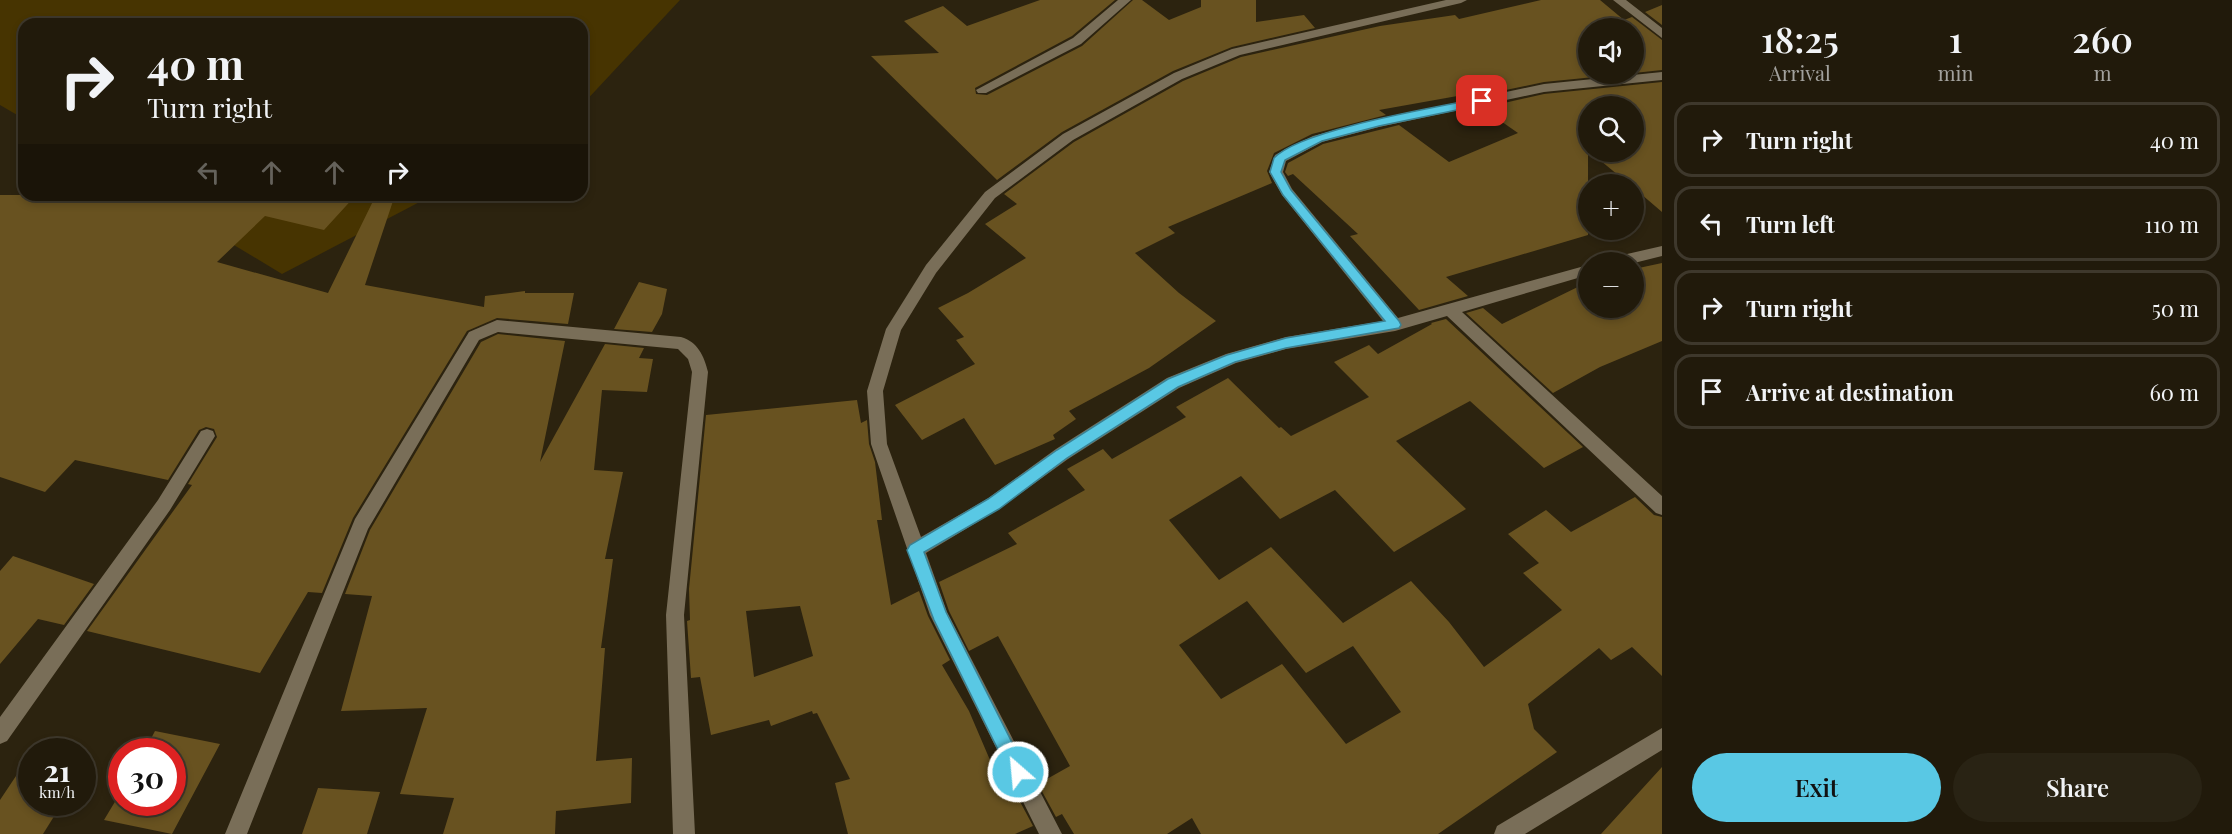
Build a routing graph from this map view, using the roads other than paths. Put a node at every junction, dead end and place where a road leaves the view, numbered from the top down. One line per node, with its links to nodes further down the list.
1 (1125, 0): 6 (street)
2 (1461, 0): 14 (street)
3 (1618, 0): 4 (street)
4 (1662, 34)
5 (1662, 76): 11 (street)
6 (982, 90)
7 (1662, 251): 8 (street)
8 (1644, 255)
9 (1578, 273): 10 (street)
10 (1449, 309): 11 (street); 13 (street)
11 (1395, 325): 14 (street)
12 (207, 436): 15 (street)
13 (1662, 507)
14 (915, 550): 19 (street)
15 (0, 734)
16 (1662, 738): 20 (street)
17 (236, 834): 18 (street)
18 (684, 834)
19 (1051, 834)
20 (1505, 834)

